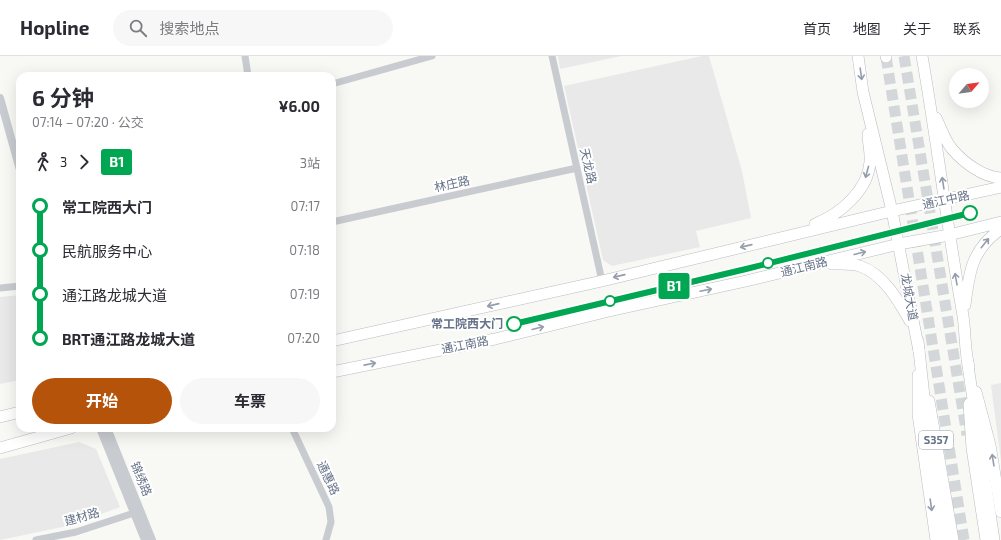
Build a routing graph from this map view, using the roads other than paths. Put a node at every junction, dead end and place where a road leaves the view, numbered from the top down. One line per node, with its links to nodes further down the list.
1 (246, 56): 6 (street)
2 (432, 56): 7 (street)
3 (552, 56): 12 (street, 天龙路)
4 (858, 56): 8 (main road, 龙城大道 / S357, one-way to 8)
5 (922, 56): 10 (main road, S357)
6 (248, 72)
7 (336, 83)
8 (863, 92): 16 (main road, 龙城大道 / S357); 21 (main road, one-way to 21)
9 (0, 98): 11 (street)
10 (930, 105): 13 (main road); 15 (main road, S357, one-way to 10)
11 (16, 156)
12 (577, 168): 17 (street, 林庄路); 24 (street, 天龙路)
13 (1001, 178)
14 (1001, 187): 15 (main road, 通江中路)
15 (945, 201): 16 (main road, 通江中路); 20 (main road, S357)
16 (892, 211): 21 (main road); 22 (main road, 龙城大道 / S357)
17 (336, 221)
18 (1001, 222): 20 (main road)
19 (1001, 229): 27 (main road, one-way to 19)
20 (949, 236): 22 (main road, 通江南路); 27 (main road, S357, one-way to 20)
21 (784, 237): 24 (main road, one-way to 24)
22 (899, 244): 23 (main road, 通江南路, one-way to 22); 28 (main road, 龙城大道 / S357)
23 (797, 268): 28 (main road); 32 (main road, 通江南路, one-way to 23)
24 (602, 281): 29 (main road, one-way to 29)
25 (16, 286): 26 (street)
26 (0, 288)
27 (964, 319): 31 (main road, S357)
28 (914, 328): 30 (main road, 龙城大道 / S357)
29 (336, 340)
30 (918, 341): 46 (main road, one-way to 46); 47 (main road); 48 (main road, 龙城大道 / S357)
31 (967, 359): 40 (main road, one-way to 31); 49 (main road, S357); 50 (main road)
32 (336, 371)
33 (16, 413): 34 (main road)
34 (0, 417)
35 (57, 432): 39 (main road)
36 (102, 432): 41 (street, 锦绣路)
37 (109, 432): 44 (street, 锦绣路)
38 (294, 432): 45 (street, 通惠路)
39 (0, 448)
40 (1001, 512)
41 (134, 513): 42 (street, 建材路); 43 (street, 锦绣路)
42 (36, 540)
43 (145, 540)
44 (152, 540)
45 (326, 540)
46 (936, 540)
47 (945, 540)
48 (953, 540)
49 (986, 540)
50 (994, 540)

